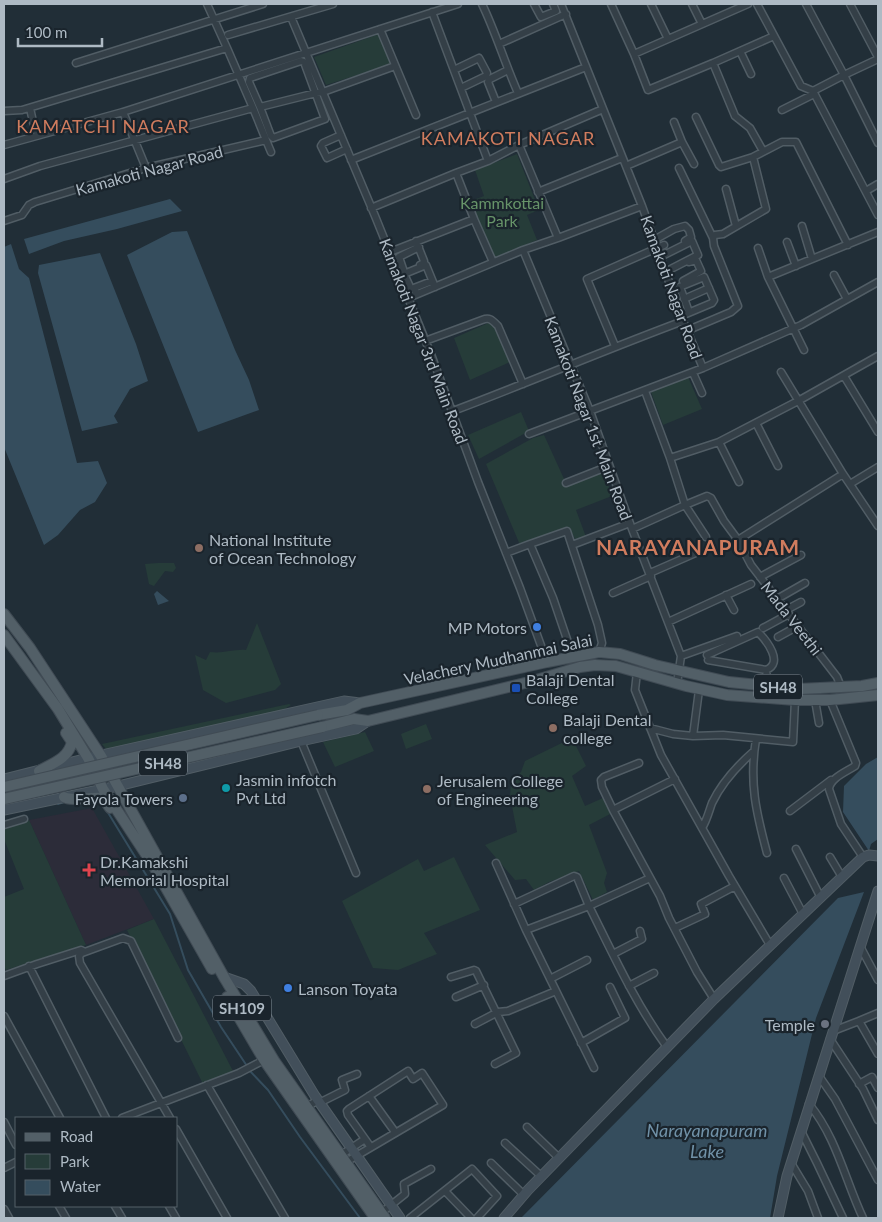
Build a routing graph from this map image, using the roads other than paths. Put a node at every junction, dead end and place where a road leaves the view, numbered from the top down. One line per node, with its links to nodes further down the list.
1 (207, 4): 20 (street)
2 (263, 4): 20 (street)
3 (333, 4): 19 (street)
4 (458, 4): 16 (street)
5 (482, 4): 26 (street)
6 (534, 4): 18 (street)
7 (553, 4): 18 (street)
8 (561, 4): 17 (street, Kamakoti Nagar Road)
9 (611, 4): 30 (street)
10 (651, 4): 25 (street)
11 (692, 4): 21 (street)
12 (748, 4): 21 (street)
13 (757, 4): 24 (street)
14 (806, 4): 40 (street)
15 (850, 4): 31 (street)
16 (432, 12): 22 (street); 36 (street)
17 (566, 14): 18 (street); 35 (street, Kamakoti Nagar Road)
18 (556, 15): 26 (street)
19 (291, 17): 23 (street); 29 (street, Kamakoti Nagar 3rd Main Road)
20 (214, 18): 27 (street); 32 (street)
21 (702, 24): 25 (street)
22 (380, 29): 29 (street); 34 (street)
23 (228, 35)
24 (774, 36): 28 (street); 43 (street)
25 (668, 39): 30 (street)
26 (499, 44): 37 (street)
27 (227, 48): 39 (street); 46 (street)
28 (740, 51): 33 (street); 38 (street)
29 (307, 53): 39 (street); 42 (street, Kamakoti Nagar 3rd Main Road)
30 (634, 54): 33 (street)
31 (878, 58): 40 (street)
32 (76, 62)
33 (713, 63): 67 (street)
34 (395, 66): 42 (street, Kamakoti Nagar Road); 53 (street)
35 (586, 67): 44 (street); 48 (street, Kamakoti Nagar Road)
36 (454, 70): 41 (street); 41 (street)
37 (508, 70): 44 (street); 45 (street)
38 (751, 74)
39 (238, 75): 47 (street); 51 (street)
40 (844, 75): 43 (street); 63 (street)
41 (461, 88): 52 (street)
42 (320, 92): 47 (street, Kamakoti Nagar Road); 47 (street); 47 (street); 55 (street, Kamakoti Nagar 3rd Main Road)
43 (813, 92): 49 (street); 81 (street)
44 (518, 93): 45 (street)
45 (496, 102): 52 (street)
46 (30, 108): 50 (street); 57 (street)
47 (256, 108): 59 (street); 61 (street, Kamakoti Nagar Road)
48 (603, 109): 65 (street); 70 (street, Kamakoti Nagar Road)
49 (782, 110)
50 (4, 111)
51 (122, 112): 57 (street); 61 (street)
52 (471, 113): 71 (street); 72 (street)
53 (416, 115)
54 (696, 117): 69 (street)
55 (335, 121): 58 (street, Kamakoti Nagar 3rd Main Road); 60 (street)
56 (674, 122): 62 (street)
57 (38, 135): 64 (street)
58 (340, 135): 66 (street, Kamakoti Nagar 3rd Main Road); 66 (street)
59 (266, 140): 68 (street); 75 (street, Kamakoti Nagar Road)
60 (278, 140)
61 (134, 141): 75 (street); 78 (street, Kamakoti Nagar Road)
62 (682, 142): 73 (street); 74 (street)
63 (878, 143)
64 (4, 144)
65 (519, 145): 72 (street); 82 (street)
66 (347, 149): 71 (street, Kamakoti Nagar 3rd Main Road)
67 (763, 151): 69 (street); 95 (street)
68 (271, 152)
69 (753, 157): 88 (street)
70 (622, 158): 74 (street, Kamakoti Nagar Road); 82 (street)
71 (351, 160): 84 (street, Kamakoti Nagar 3rd Main Road)
72 (488, 161): 77 (street)
73 (694, 164)
74 (626, 166): 83 (street, Kamakoti Nagar Road)
75 (146, 168): 87 (street, Kamakoti Nagar Road)
76 (679, 168): 92 (street)
77 (456, 173): 84 (street); 86 (street)
78 (4, 179)
79 (878, 184): 81 (street)
80 (726, 189): 88 (street)
81 (866, 191): 85 (street)
82 (538, 192): 91 (street)
83 (642, 206): 91 (street, Kamakoti Nagar Road); 96 (street, Kamakoti Nagar Road)
84 (372, 208): 99 (street, Kamakoti Nagar 3rd Main Road)
85 (878, 214)
86 (474, 219): 94 (street); 101 (street)
87 (4, 221)
88 (736, 226): 92 (street)
89 (802, 226): 100 (street)
90 (878, 232): 95 (street)
91 (558, 238): 98 (street, Kamakoti Nagar Road)
92 (713, 238): 119 (street)
93 (787, 242): 102 (street)
94 (418, 244): 99 (street); 104 (street); 104 (street)
95 (848, 245): 100 (street)
96 (660, 246): 103 (street, Kamakoti Nagar Road); 103 (street); 121 (street)
97 (758, 248): 106 (street)
98 (523, 250): 101 (street, Kamakoti Nagar Road); 124 (street, Kamakoti Nagar 1st Main Road)
99 (390, 252): 104 (street, Kamakoti Nagar 3rd Main Road)
100 (812, 260): 102 (street)
101 (493, 262): 108 (street, Kamakoti Nagar Road)
102 (796, 266): 106 (street)
103 (666, 273): 111 (street, Kamakoti Nagar Road); 111 (street)
104 (402, 274): 108 (street); 112 (street); 113 (street, Kamakoti Nagar 3rd Main Road)
105 (834, 275): 115 (street)
106 (768, 277): 118 (street)
107 (878, 282): 115 (street)
108 (433, 284): 112 (street, Kamakoti Nagar Road)
109 (680, 287): 110 (street); 111 (street); 114 (street)
110 (709, 288): 114 (street); 116 (street)
111 (671, 289): 117 (street, Kamakoti Nagar Road)
112 (416, 291): 113 (street, Kamakoti Nagar Road)
113 (408, 298): 120 (street, Kamakoti Nagar 3rd Main Road)
114 (684, 299): 116 (street)
115 (847, 299): 118 (street)
116 (689, 312): 117 (street)
117 (682, 319): 119 (street, Kamakoti Nagar Road); 121 (street)
118 (793, 328): 122 (street); 125 (street)
119 (686, 331): 125 (street, Kamakoti Nagar Road)
120 (425, 341): 129 (street); 134 (street, Kamakoti Nagar 3rd Main Road)
121 (615, 346): 124 (street)
122 (804, 350)
123 (878, 356): 128 (street)
124 (570, 364): 129 (street); 133 (street, Kamakoti Nagar 1st Main Road)
125 (702, 368): 127 (street)
126 (781, 372): 132 (street)
127 (693, 373): 130 (street); 131 (street)
128 (844, 376): 132 (street); 136 (street)
129 (523, 384): 134 (street)
130 (645, 391): 133 (street); 139 (street)
131 (702, 392)
132 (798, 401): 135 (street); 143 (street)
133 (590, 411): 137 (street); 140 (street, Kamakoti Nagar 1st Main Road)
134 (453, 412): 155 (street, Kamakoti Nagar 3rd Main Road)
135 (756, 423): 138 (street); 141 (street)
136 (878, 432)
137 (529, 434)
138 (719, 442): 139 (street); 144 (street)
139 (670, 458): 147 (street)
140 (609, 466): 145 (street); 148 (street, Kamakoti Nagar 1st Main Road)
141 (778, 466)
142 (878, 467): 146 (street)
143 (843, 474): 146 (street); 151 (street)
144 (739, 482)
145 (566, 483)
146 (850, 484): 149 (street)
147 (685, 505): 148 (street); 150 (street); 151 (street, Mada Veethi)
148 (631, 526): 153 (street); 157 (street, Kamakoti Nagar 1st Main Road)
149 (878, 526)
150 (706, 537)
151 (738, 540): 158 (street, Mada Veethi)
152 (530, 544): 153 (street); 155 (street); 177 (street)
153 (572, 545): 175 (street)
154 (698, 552): 157 (street)
155 (506, 553): 179 (street, Kamakoti Nagar 3rd Main Road)
156 (801, 555): 158 (street)
157 (650, 574): 161 (street); 168 (street, Kamakoti Nagar 1st Main Road)
158 (760, 577): 163 (street, Mada Veethi)
159 (805, 583): 163 (street)
160 (751, 584): 162 (street)
161 (614, 593)
162 (726, 595): 165 (street); 168 (street)
163 (777, 599): 166 (street, Mada Veethi)
164 (801, 602): 166 (street)
165 (734, 610)
166 (787, 612): 169 (street, Mada Veethi); 170 (street)
167 (4, 614): 190 (main road, SH109)
168 (668, 622): 176 (street, Kamakoti Nagar 1st Main Road)
169 (798, 626): 173 (street); 188 (street, Mada Veethi)
170 (763, 628)
171 (4, 635): 190 (main road, SH109)
172 (737, 636): 174 (street)
173 (778, 637)
174 (704, 648): 176 (street); 178 (street)
175 (599, 652): 177 (main road, Velachery Mudhanmai Salai / SH48); 181 (main road, Velachery Mudhanmai Salai / SH48)
176 (681, 656): 181 (street, Kamakoti Nagar 1st Main Road)
177 (573, 657): 179 (main road, Velachery Mudhanmai Salai / SH48)
178 (707, 658): 180 (street); 180 (street); 183 (street)
179 (543, 662): 184 (main road); 195 (main road, Velachery Mudhanmai Salai / SH48)
180 (766, 670): 187 (street)
181 (680, 671): 183 (main road, Velachery Mudhanmai Salai / SH48); 186 (street, Kamakoti Nagar 1st Main Road)
182 (637, 672): 184 (main road, Velachery Mudhanmai Salai / SH48); 186 (main road, Velachery Mudhanmai Salai / SH48); 199 (street)
183 (705, 677): 187 (main road, Velachery Mudhanmai Salai / SH48)
184 (542, 678): 197 (main road, Velachery Mudhanmai Salai / SH48)
185 (878, 682): 188 (main road, Velachery Mudhanmai Salai / SH48)
186 (677, 684): 189 (main road, Velachery Mudhanmai Salai / SH48)
187 (768, 686): 188 (main road, Velachery Mudhanmai Salai / SH48)
188 (841, 687)
189 (699, 690): 192 (main road, Velachery Mudhanmai Salai / SH48); 200 (street)
190 (49, 693): 196 (main road, SH109)
191 (878, 695): 194 (main road, Velachery Mudhanmai Salai / SH48)
192 (794, 700): 193 (main road, Velachery Mudhanmai Salai / SH48); 201 (street)
193 (816, 700): 194 (main road, Velachery Mudhanmai Salai / SH48); 198 (street)
194 (830, 700): 210 (street)
195 (360, 703): 204 (street); 212 (main road, SH48, bridge)
196 (59, 708): 204 (main road, SH109); 205 (main road, SH109); 207 (main road)
197 (368, 721): 202 (street); 215 (main road, SH48, bridge)
198 (819, 723)
199 (650, 728): 200 (street); 209 (street)
200 (693, 736): 201 (street)
201 (756, 739): 203 (street)
202 (302, 741): 211 (street); 229 (street)
203 (754, 751): 221 (street); 224 (street)
204 (101, 756): 205 (street); 211 (main road, SH109)
205 (88, 758): 207 (street); 213 (main road, SH109)
206 (639, 763): 217 (street)
207 (39, 771): 208 (street)
208 (4, 779)
209 (675, 779): 217 (street); 221 (street)
210 (835, 779): 218 (street); 226 (street)
211 (118, 786): 213 (street); 250 (main road, SH109)
212 (4, 787)
213 (104, 789): 214 (street); 223 (main road, SH109)
214 (64, 797): 216 (street); 223 (main road)
215 (4, 799)
216 (4, 810)
217 (613, 810): 231 (street)
218 (790, 811)
219 (24, 819): 220 (street)
220 (4, 825)
221 (702, 828): 233 (street)
222 (796, 849): 235 (street)
223 (144, 853): 270 (main road, SH109)
224 (767, 854)
225 (830, 856): 230 (street)
226 (864, 856): 227 (street); 230 (street)
227 (878, 856)
228 (496, 863): 236 (street)
229 (356, 873)
230 (842, 877): 235 (street)
231 (650, 878): 237 (street); 239 (street)
232 (784, 878): 238 (street)
233 (735, 886): 239 (street); 242 (street)
234 (878, 891): 243 (street)
235 (821, 898): 238 (street)
236 (514, 904): 237 (street); 240 (street)
237 (590, 906): 240 (street); 245 (street)
238 (803, 914): 242 (street)
239 (675, 928): 259 (street)
240 (526, 930): 252 (street)
241 (640, 931): 245 (street)
242 (770, 945): 259 (street)
243 (861, 948): 253 (street); 265 (street)
244 (85, 952): 247 (street); 266 (street); 280 (street)
245 (613, 954): 255 (street)
246 (587, 960): 252 (street)
247 (29, 966): 249 (street); 284 (street)
248 (654, 973): 255 (street)
249 (4, 976)
250 (224, 978): 270 (main road, SH109); 279 (street)
251 (451, 978): 254 (street)
252 (550, 979): 257 (street)
253 (878, 980)
254 (484, 985): 258 (street); 260 (street)
255 (630, 986): 268 (street)
256 (610, 987): 267 (street)
257 (556, 991): 260 (street); 267 (street)
258 (456, 997)
259 (714, 999): 268 (street)
260 (498, 1012): 264 (street); 271 (street)
261 (878, 1013): 263 (street)
262 (4, 1016): 283 (street)
263 (858, 1021): 265 (street); 269 (street)
264 (475, 1024)
265 (831, 1035): 274 (street); 275 (street)
266 (178, 1038)
267 (581, 1043): 272 (street)
268 (667, 1047): 299 (street)
269 (878, 1054)
270 (263, 1061): 276 (street); 282 (main road, SH109); 312 (main road, SH109)
271 (495, 1064)
272 (594, 1068)
273 (357, 1074): 279 (street)
274 (818, 1076): 281 (street); 304 (street)
275 (859, 1084): 277 (street); 287 (street)
276 (207, 1085): 280 (street); 318 (street)
277 (878, 1088)
278 (369, 1096): 292 (street); 292 (street); 293 (street)
279 (319, 1101): 282 (street); 297 (street)
280 (161, 1103): 285 (street); 286 (street)
281 (809, 1104): 290 (street); 327 (street)
282 (306, 1107): 298 (main road, SH109)
283 (59, 1117)
284 (105, 1117)
285 (125, 1117)
286 (169, 1117)
287 (878, 1120)
288 (4, 1122): 294 (street)
289 (527, 1127): 299 (street)
290 (801, 1131): 301 (street); 326 (street)
291 (178, 1132): 317 (street)
292 (395, 1132): 296 (street)
293 (365, 1139): 296 (street); 297 (street)
294 (15, 1142)
295 (505, 1143): 303 (street)
296 (370, 1146): 297 (street)
297 (353, 1152): 298 (street); 307 (street)
298 (343, 1158): 312 (main road, SH109)
299 (559, 1158): 303 (street)
300 (491, 1163): 306 (street)
301 (791, 1163): 324 (street); 325 (street)
302 (431, 1169): 307 (street)
303 (542, 1176): 306 (street)
304 (878, 1180)
305 (445, 1191): 320 (street); 321 (street); 322 (street)
306 (524, 1195): 323 (street)
307 (391, 1205): 312 (street); 319 (street)
308 (60, 1207): 314 (street)
309 (116, 1207): 315 (street)
310 (170, 1207): 316 (street)
311 (4, 1209): 313 (street)
312 (380, 1216)
313 (9, 1218)
314 (66, 1218)
315 (122, 1218)
316 (176, 1218)
317 (227, 1218)
318 (285, 1218)
319 (400, 1218)
320 (410, 1218)
321 (471, 1218)
322 (477, 1218)
323 (504, 1218)
324 (778, 1218)
325 (818, 1218)
326 (843, 1218)
327 (863, 1218)

